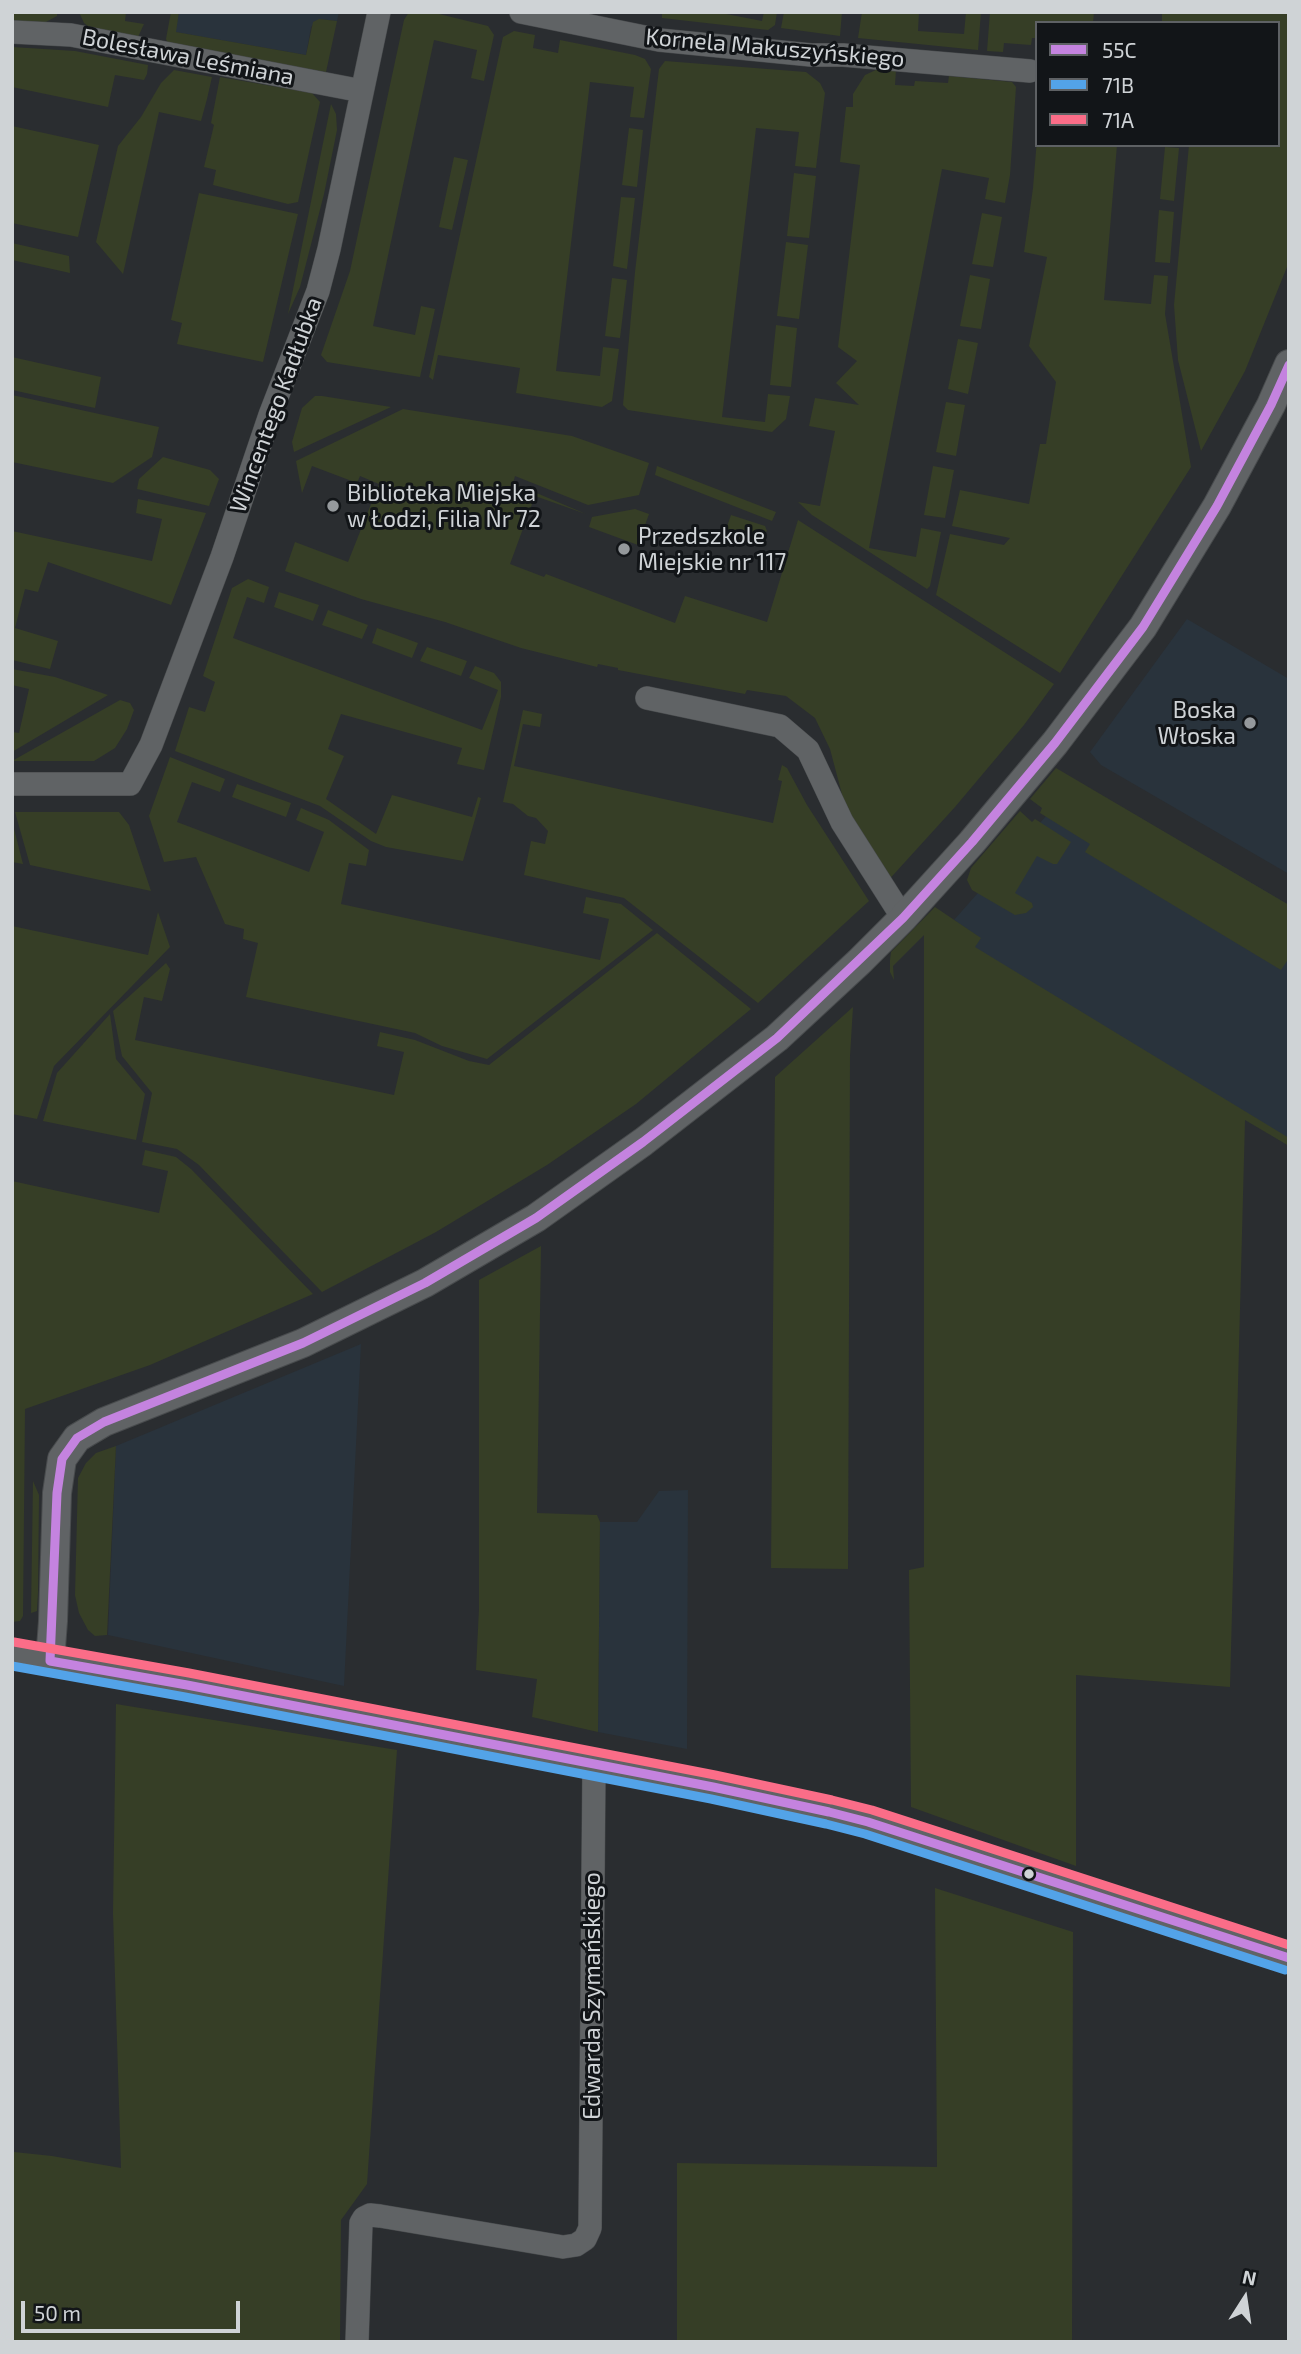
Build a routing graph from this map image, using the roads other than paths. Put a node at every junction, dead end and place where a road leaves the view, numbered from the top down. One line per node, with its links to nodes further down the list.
1 (379, 12): 5 (street, Wincentego Kadłubka)
2 (521, 12): 4 (street, Kornela Makuszyńskiego)
3 (12, 32): 5 (street, Bolesława Leśmiana)
4 (1030, 71)
5 (362, 91): 8 (street, Wincentego Kadłubka)
6 (1289, 364): 9 (street)
7 (647, 698): 9 (street)
8 (12, 784)
9 (903, 918): 11 (street)
10 (12, 1654): 11 (street)
11 (50, 1661): 12 (street)
12 (594, 1765): 13 (street); 14 (street, Edwarda Szymańskiego)
13 (1289, 1958)
14 (357, 2342)

